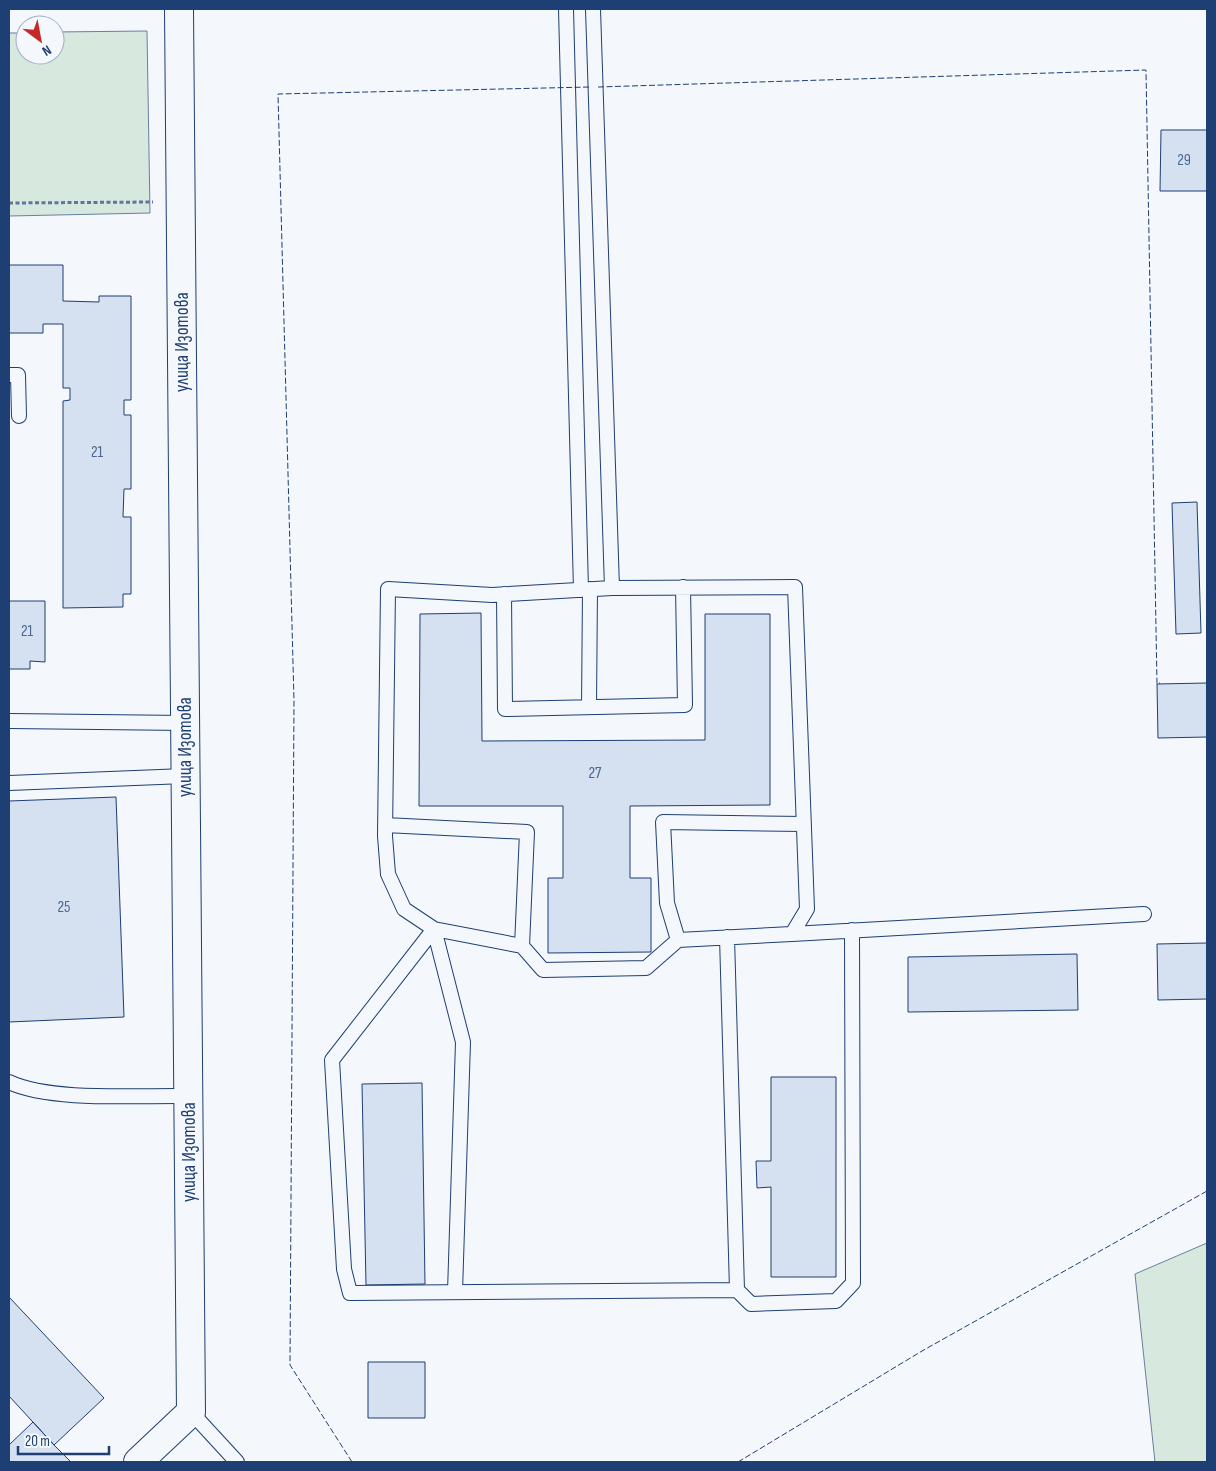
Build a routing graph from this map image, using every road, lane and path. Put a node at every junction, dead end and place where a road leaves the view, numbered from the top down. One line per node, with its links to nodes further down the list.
1 (179, 9): 4 (street, улица Изотова)
2 (566, 9): 10 (lane)
3 (593, 9): 9 (lane)
4 (181, 202): 5 (path); 14 (street, улица Изотова)
5 (9, 203)
6 (9, 375): 7 (lane)
7 (19, 416)
8 (682, 587): 9 (lane); 12 (lane); 17 (lane)
9 (612, 588): 10 (lane)
10 (586, 589): 11 (lane); 12 (lane)
11 (504, 594): 12 (lane); 18 (lane)
12 (589, 707)
13 (9, 721): 14 (lane)
14 (185, 723): 15 (street, улица Изотова)
15 (185, 776): 16 (lane); 27 (street, улица Изотова)
16 (9, 783)
17 (804, 824): 22 (lane); 24 (lane)
18 (385, 825): 20 (lane); 25 (lane)
19 (1144, 914): 21 (lane)
20 (434, 929): 25 (lane); 29 (lane); 29 (lane)
21 (852, 930): 22 (lane); 28 (lane)
22 (792, 934): 23 (lane)
23 (727, 938): 24 (lane); 28 (lane)
24 (678, 940): 25 (lane)
25 (522, 946)
26 (9, 1082): 27 (lane)
27 (188, 1096): 30 (street, улица Изотова)
28 (737, 1290): 29 (lane)
29 (455, 1292)
30 (191, 1412): 31 (street); 32 (lane)
31 (138, 1462)
32 (237, 1462)

